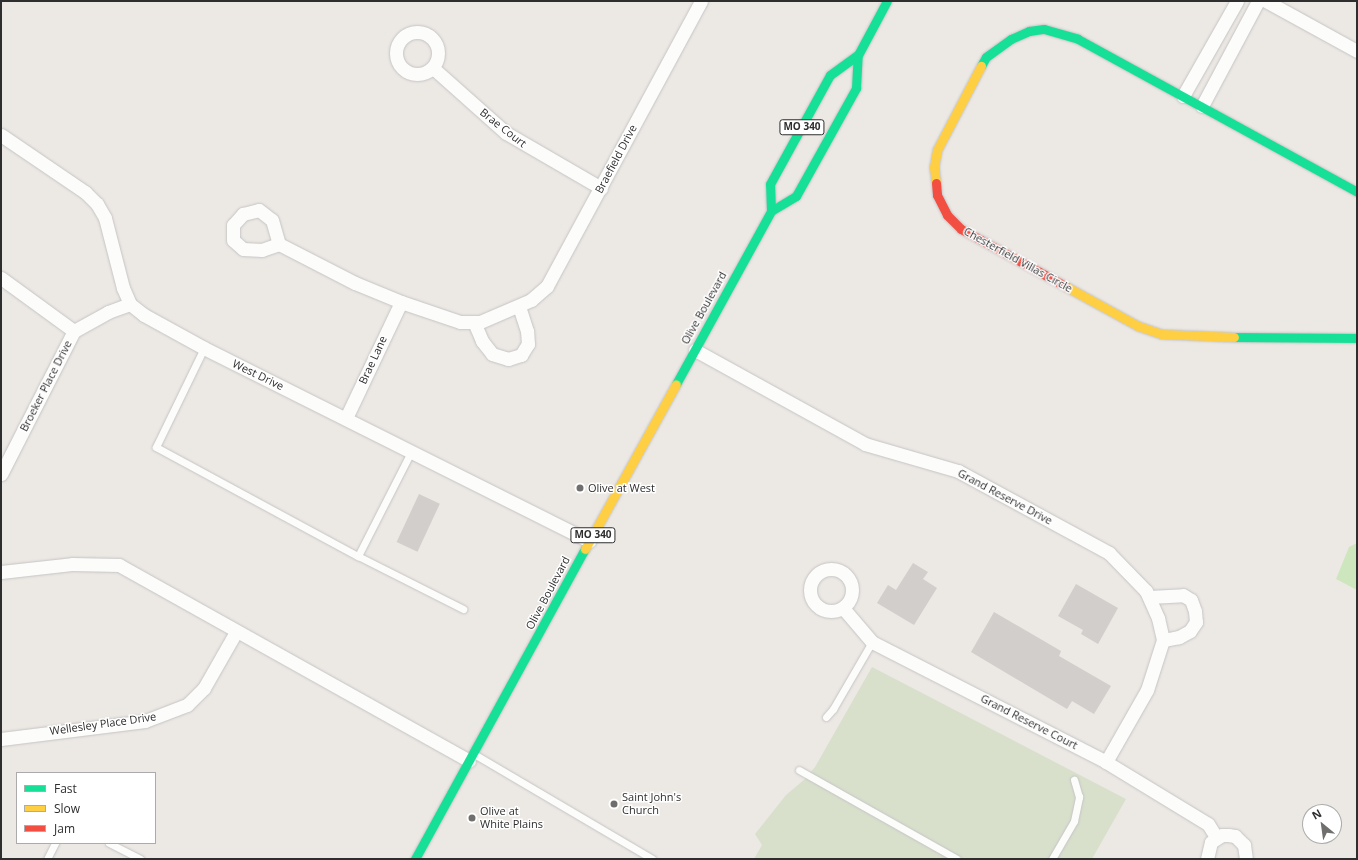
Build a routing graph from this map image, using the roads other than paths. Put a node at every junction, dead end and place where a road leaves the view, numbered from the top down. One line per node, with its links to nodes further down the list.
1 (701, 1): 12 (street, Braefield Drive)
2 (887, 1): 7 (main road, MO 340)
3 (1237, 1): 9 (street)
4 (1258, 1): 10 (street)
5 (1266, 1): 6 (street)
6 (1357, 51)
7 (858, 55): 14 (main road, MO 340); 14 (main road, MO 340)
8 (434, 68): 12 (street, Brae Court)
9 (1183, 96): 10 (main road, Chesterfield Villas Circle); 22 (main road, Chesterfield Villas Circle)
10 (1202, 106): 13 (main road, Chesterfield Villas Circle)
11 (1, 135): 18 (street)
12 (601, 188): 19 (street, Braefield Drive)
13 (1357, 192)
14 (771, 211): 24 (main road, Olive Boulevard / MO 340)
15 (279, 244): 17 (street, Braefield Drive)
16 (1, 278): 21 (street)
17 (401, 302): 20 (street, Braefield Drive); 25 (street, Brae Lane)
18 (130, 304): 21 (street, Broeker Place Drive); 23 (street, West Drive)
19 (519, 307): 20 (street, Braefield Drive); 20 (street)
20 (474, 322)
21 (74, 331): 27 (street, Broeker Place Drive)
22 (1357, 338)
23 (204, 348): 25 (street, West Drive); 29 (lane)
24 (695, 350): 28 (main road, Olive Boulevard / MO 340); 31 (street, Grand Reserve Drive)
25 (346, 418): 26 (street, West Drive)
26 (411, 452): 28 (street, West Drive); 29 (lane)
27 (1, 474)
28 (589, 541): 39 (main road, Olive Boulevard / MO 340)
29 (358, 556): 33 (lane)
30 (1, 572): 34 (street)
31 (1149, 597): 35 (street, Grand Reserve Drive); 35 (street)
32 (843, 608): 36 (street, Grand Reserve Court)
33 (463, 609)
34 (236, 632): 38 (street, Wellesley Place Drive); 39 (street)
35 (1162, 640): 40 (street, Grand Reserve Drive)
36 (872, 642): 37 (lane); 40 (street, Grand Reserve Court)
37 (826, 717)
38 (1, 739)
39 (471, 757): 46 (main road, Olive Boulevard / MO 340); 49 (lane)
40 (1106, 762): 43 (street, Grand Reserve Court)
41 (799, 770): 50 (lane)
42 (1074, 780): 51 (lane)
43 (1216, 837): 52 (street); 53 (street)
44 (54, 844): 47 (lane)
45 (111, 844): 48 (lane)
46 (417, 858)
47 (47, 859)
48 (140, 859)
49 (652, 859)
50 (957, 859)
51 (1052, 859)
52 (1207, 859)
53 (1246, 859)

